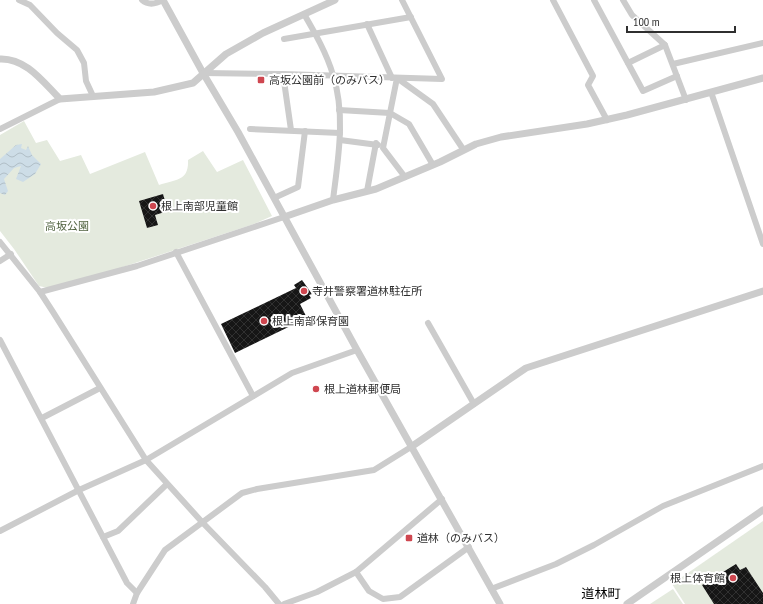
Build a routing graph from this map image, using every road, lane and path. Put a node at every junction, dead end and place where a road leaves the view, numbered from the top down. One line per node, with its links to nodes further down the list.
1 (19, 0): 26 (street)
2 (142, 0): 3 (street)
3 (163, 0): 19 (street)
4 (335, 0): 9 (street)
5 (402, 0): 10 (street)
6 (553, 0): 31 (street)
7 (594, 0): 17 (street)
8 (624, 0): 15 (street)
9 (304, 14): 12 (street); 19 (street)
10 (411, 17): 11 (street); 23 (street)
11 (367, 24): 12 (street); 23 (street)
12 (315, 33): 13 (street); 21 (street)
13 (284, 39)
14 (763, 43): 18 (street)
15 (665, 45): 17 (street); 18 (street)
16 (0, 59): 27 (street)
17 (628, 63): 22 (street)
18 (673, 64): 22 (street)
19 (203, 73): 20 (street); 26 (street); 44 (street)
20 (283, 74): 21 (street); 34 (street)
21 (333, 75): 23 (street); 29 (street)
22 (677, 76): 28 (street)
23 (395, 78): 30 (street); 40 (street)
24 (763, 78): 25 (street)
25 (711, 92): 28 (street); 48 (street)
26 (93, 96): 27 (street)
27 (60, 99): 32 (street)
28 (686, 100): 31 (street)
29 (339, 110): 30 (street); 36 (street)
30 (390, 113): 39 (street); 41 (street)
31 (607, 120): 40 (street)
32 (0, 129)
33 (250, 129): 34 (street)
34 (291, 130): 35 (street)
35 (305, 131): 36 (street); 44 (street)
36 (340, 133): 37 (street)
37 (340, 140): 38 (street); 45 (street)
38 (376, 143): 39 (street); 43 (street)
39 (383, 148): 42 (street)
40 (463, 149): 41 (street)
41 (433, 165): 42 (street)
42 (405, 177): 43 (street)
43 (367, 191): 45 (street)
44 (274, 198): 46 (street)
45 (333, 200): 46 (street)
46 (284, 217): 49 (street); 56 (street)
47 (0, 242): 50 (street)
48 (763, 244)
49 (176, 252): 53 (street); 58 (street)
50 (11, 254): 51 (street); 53 (street)
51 (0, 261)
52 (763, 291): 59 (street)
53 (40, 292): 57 (street)
54 (428, 323): 59 (street)
55 (0, 340): 60 (street)
56 (357, 350): 58 (street); 61 (street)
57 (100, 388): 60 (street); 62 (street)
58 (253, 396): 62 (street)
59 (474, 404): 61 (street)
60 (42, 418): 65 (street)
61 (412, 447): 66 (street); 68 (street)
62 (146, 460): 64 (street); 65 (street)
63 (763, 466): 73 (street)
64 (167, 484): 68 (street); 70 (street)
65 (78, 490): 69 (street); 70 (street)
66 (442, 499): 71 (street); 72 (street)
67 (763, 510): 79 (street)
68 (202, 522): 74 (street); 76 (street)
69 (0, 531)
70 (103, 537): 74 (street)
71 (469, 547): 72 (street); 73 (street)
72 (356, 572): 77 (street)
73 (491, 589): 78 (street)
74 (138, 593): 75 (street)
75 (133, 604)
76 (279, 604)
77 (284, 604)
78 (500, 604)
79 (627, 604)

